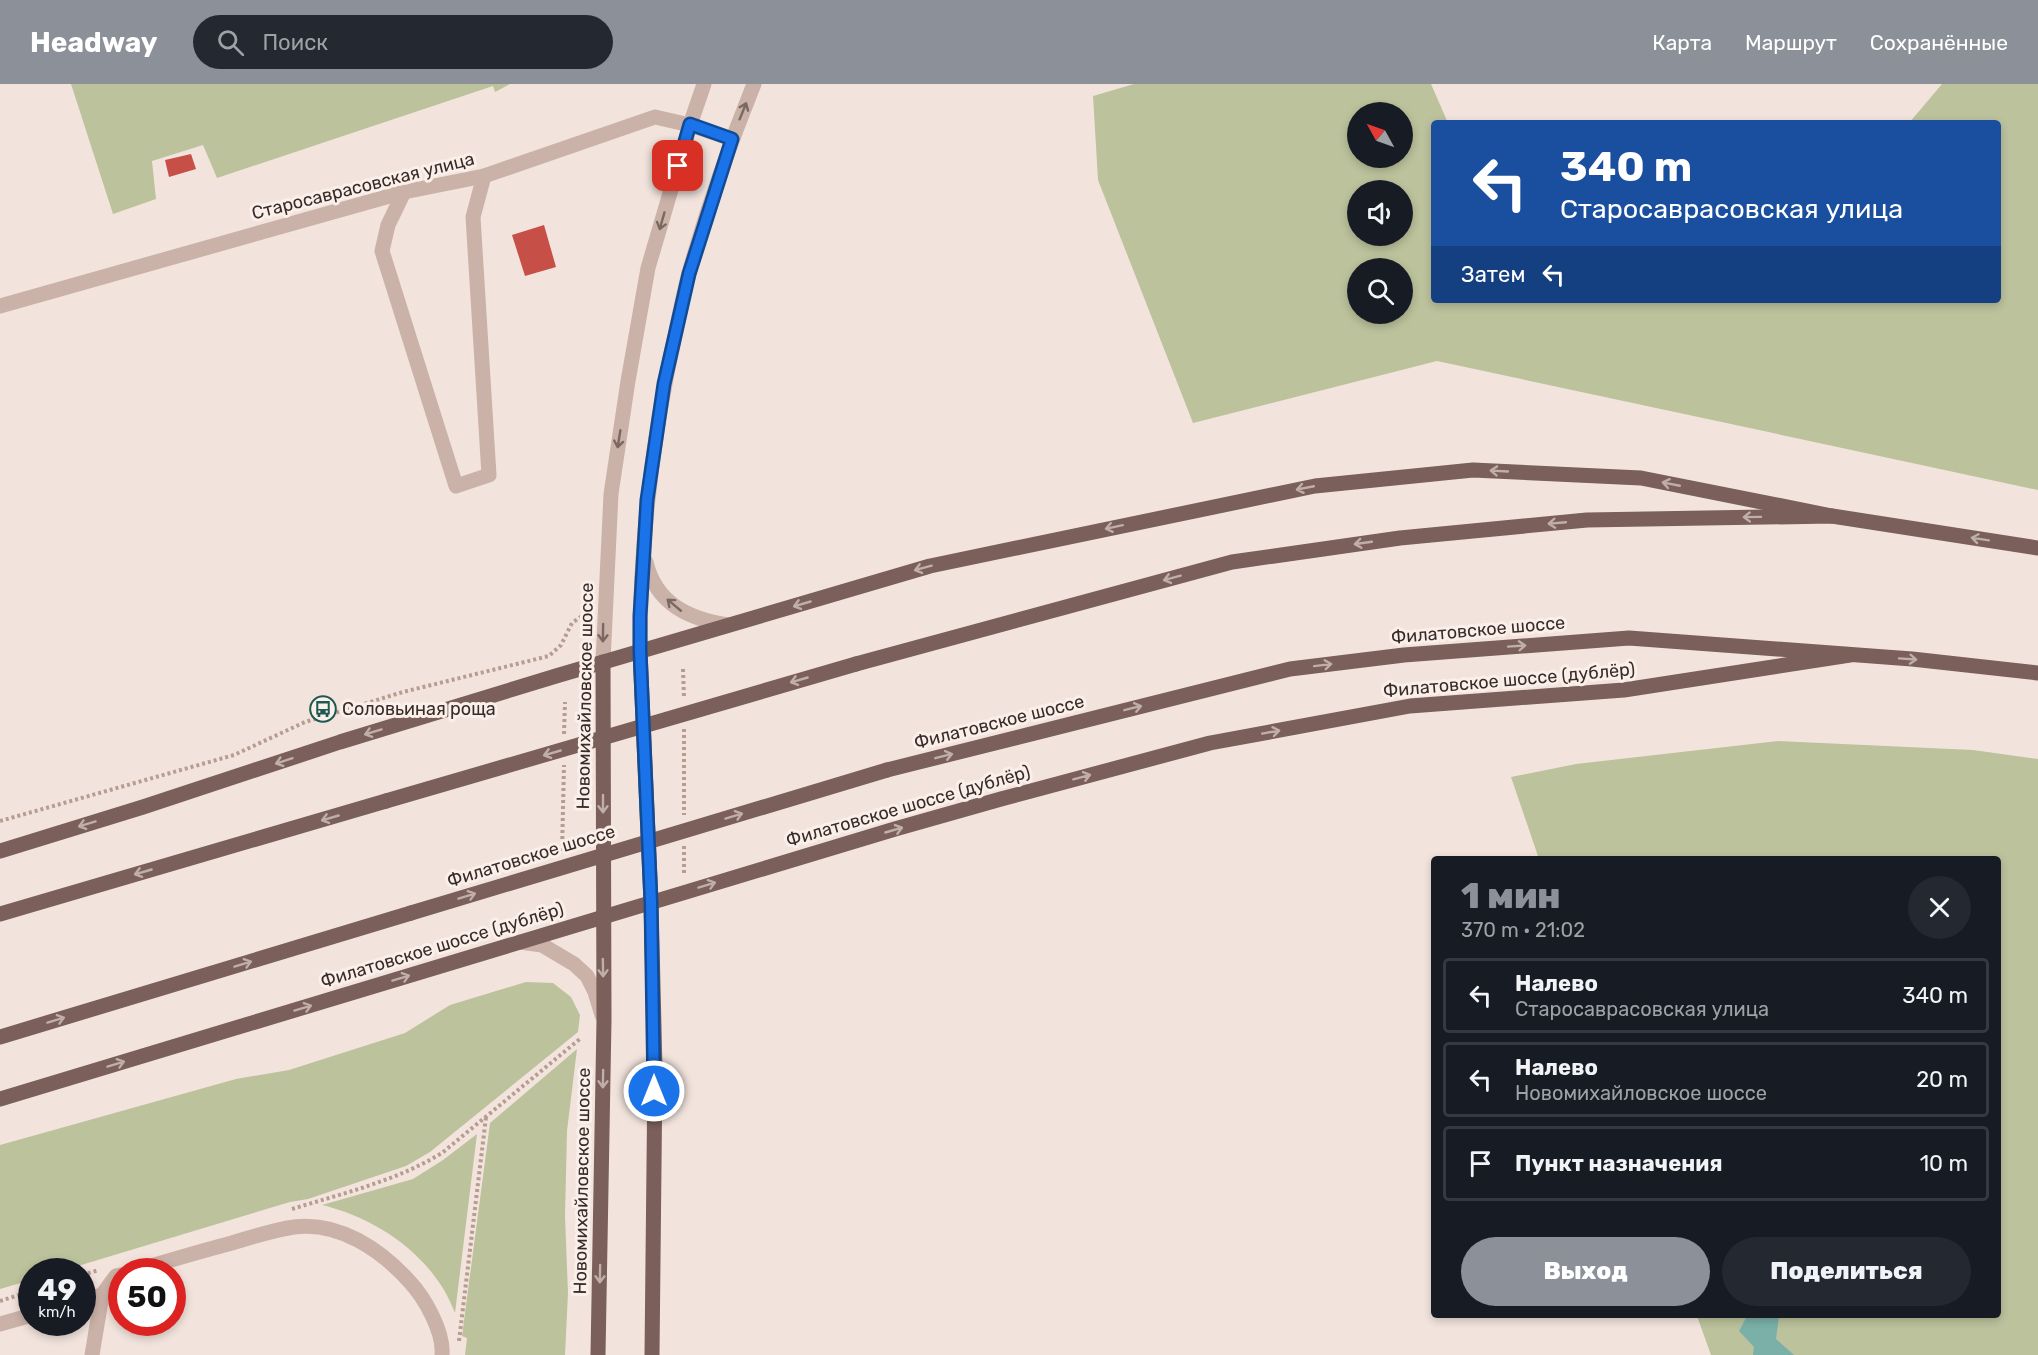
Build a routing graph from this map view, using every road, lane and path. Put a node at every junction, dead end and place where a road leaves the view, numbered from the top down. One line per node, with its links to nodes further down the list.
1 (704, 84): 3 (street, Новомихайловское шоссе)
2 (754, 84): 4 (street, one-way to 2)
3 (690, 124): 4 (street, Старосаврасовская улица); 5 (street, Старосаврасовская улица); 15 (street, Новомихайловское шоссе, one-way to 15)
4 (732, 139): 10 (street)
5 (484, 176): 6 (street, Старосаврасовская улица); 6 (street)
6 (404, 192): 7 (street, Старосаврасовская улица)
7 (0, 306)
8 (1832, 516): 9 (main road, one-way to 8); 12 (main road, one-way to 12); 30 (main road, one-way to 30, bridge)
9 (2038, 548)
10 (644, 552): 12 (street, one-way to 10); 13 (street)
11 (582, 616): 24 (path)
12 (728, 626): 13 (main road)
13 (640, 651): 15 (main road); 29 (main road)
14 (1850, 655): 17 (main road, Филатовское шоссе, one-way to 17); 29 (main road, Филатовское шоссе (дублёр), one-way to 14); 34 (main road, Филатовское шоссе, one-way to 14, bridge)
15 (603, 662): 26 (main road, one-way to 26); 31 (main road, Новомихайловское шоссе, one-way to 31)
16 (683, 669): 19 (path)
17 (2038, 673)
18 (565, 702): 21 (path)
19 (684, 703)
20 (684, 726): 23 (path)
21 (564, 737)
22 (564, 761): 27 (path)
23 (684, 817)
24 (0, 821)
25 (684, 840): 28 (path)
26 (0, 851)
27 (562, 855)
28 (684, 874)
29 (651, 902): 31 (main road, Филатовское шоссе (дублёр)); 51 (main road)
30 (0, 914)
31 (603, 916): 32 (main road, Филатовское шоссе (дублёр)); 33 (main road, Новомихайловское шоссе, one-way to 33)
32 (520, 942): 33 (street); 36 (main road, Филатовское шоссе (дублёр), one-way to 32)
33 (604, 1020): 50 (main road, Новомихайловское шоссе, one-way to 50)
34 (0, 1037)
35 (581, 1038): 37 (path)
36 (0, 1100)
37 (486, 1117): 38 (path); 47 (path)
38 (298, 1207)
39 (179, 1258): 49 (street)
40 (108, 1287): 42 (street)
41 (18, 1295): 44 (path)
42 (102, 1295): 43 (street); 48 (street)
43 (96, 1296)
44 (0, 1300)
45 (18, 1319): 46 (street)
46 (0, 1324)
47 (458, 1351)
48 (92, 1355)
49 (442, 1355)
50 (598, 1355)
51 (652, 1355)

